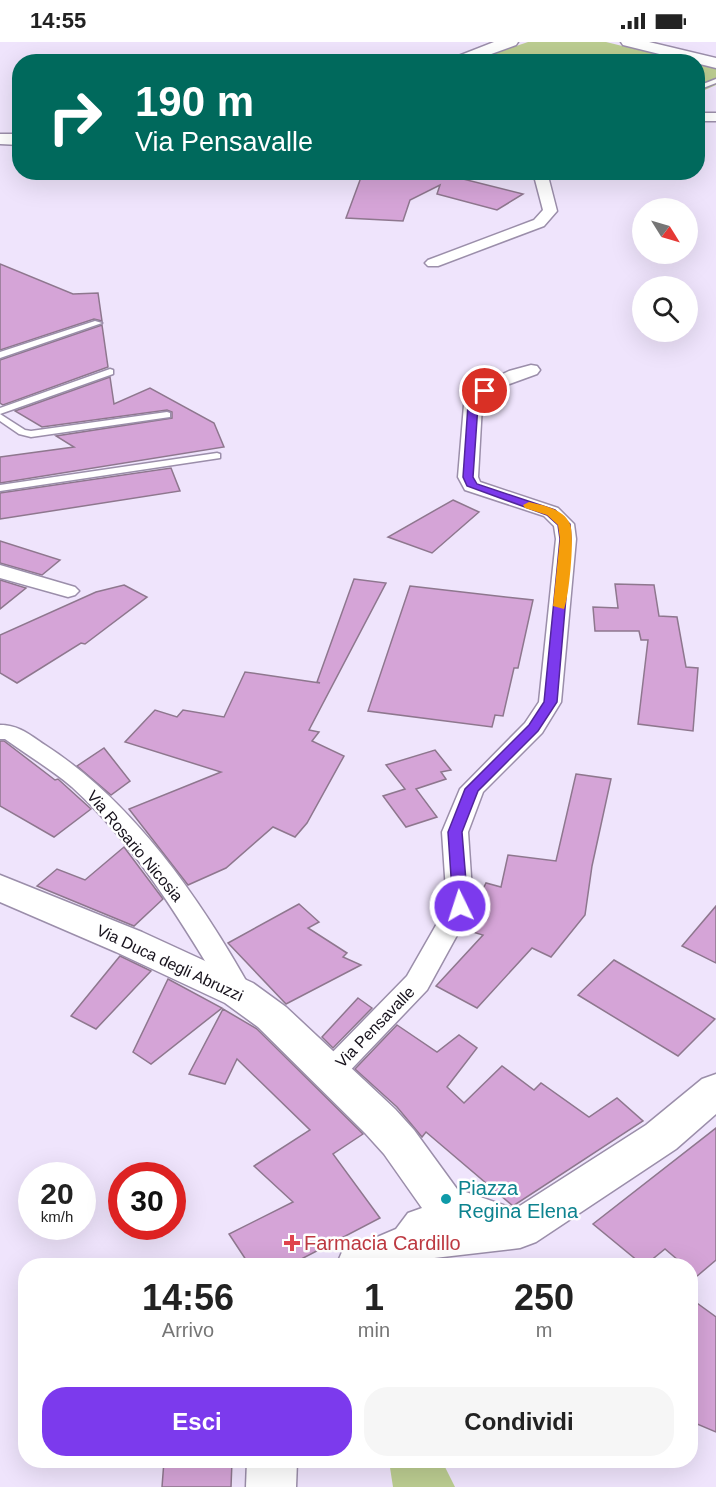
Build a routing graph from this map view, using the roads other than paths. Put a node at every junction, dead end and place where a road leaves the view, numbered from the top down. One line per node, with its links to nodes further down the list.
1 (510, 42): 3 (main road)
2 (629, 42): 4 (main road)
3 (475, 54)
4 (679, 54)
5 (542, 180): 6 (street)
6 (433, 263)
7 (98, 322): 8 (lane)
8 (0, 355)
9 (531, 370): 21 (street, Via Pensavalle)
10 (110, 372): 11 (lane)
11 (0, 411)
12 (167, 416): 13 (lane)
13 (0, 417)
14 (217, 456): 15 (lane)
15 (0, 488)
16 (0, 571): 17 (street)
17 (68, 591)
18 (0, 732): 20 (street, Via Rosario Nicosia)
19 (0, 888): 20 (main road, Via Duca degli Abruzzi)
20 (239, 993): 21 (main road, Via Duca degli Abruzzi)
21 (331, 1072): 23 (main road, Via Duca degli Abruzzi)
22 (716, 1089): 24 (main road)
23 (442, 1202): 24 (main road); 25 (main road)
24 (520, 1229): 25 (main road)
25 (412, 1242): 26 (main road)
26 (376, 1258)
27 (272, 1468): 28 (main road)
28 (271, 1487)

